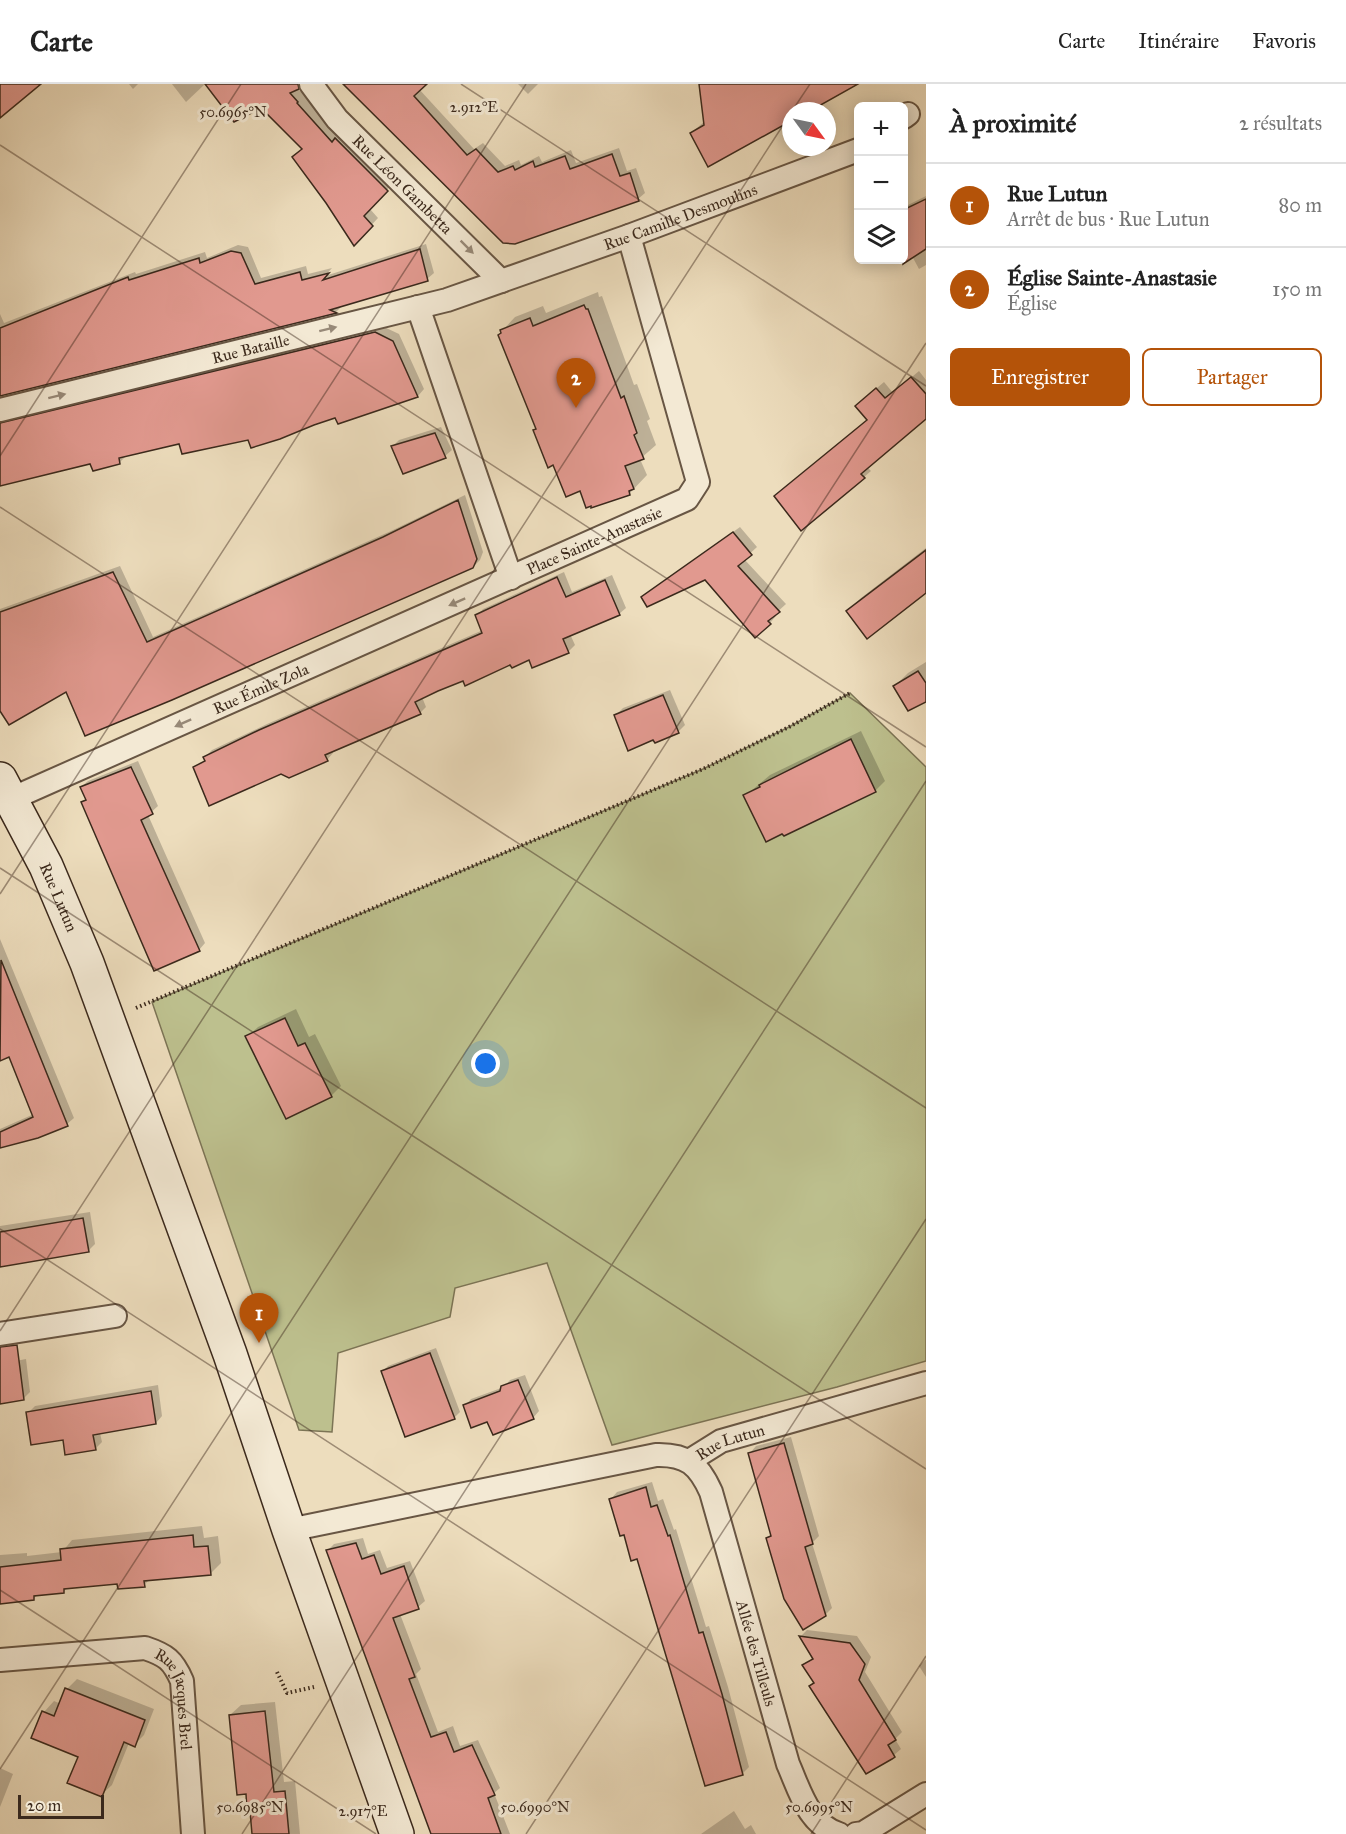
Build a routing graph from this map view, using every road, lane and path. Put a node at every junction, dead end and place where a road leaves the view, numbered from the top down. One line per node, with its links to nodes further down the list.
1 (311, 84): 4 (street, Rue Léon Gambetta, one-way to 4)
2 (854, 152): 3 (street, Rue Camille Desmoulins)
3 (629, 236): 4 (street, Rue Camille Desmoulins); 7 (street, Place Sainte-Anastasie)
4 (501, 281): 5 (street, Rue Bataille)
5 (418, 307): 6 (street, Rue Bataille, one-way to 5); 7 (street, Place Sainte-Anastasie)
6 (0, 410)
7 (511, 578): 9 (street, Rue Émile Zola, one-way to 9)
8 (850, 693): 10 (path)
9 (6, 789): 10 (main road, Rue Lutun)
10 (108, 1020): 15 (main road, Rue Lutun)
11 (115, 1316): 12 (street)
12 (0, 1334)
13 (926, 1383): 14 (street, Rue Lutun)
14 (689, 1461): 15 (street, Rue Lutun); 22 (street, Allée des Tilleuls)
15 (289, 1530): 18 (main road, Rue Lutun)
16 (0, 1660): 20 (street, Rue Jacques Brel)
17 (277, 1672): 18 (path)
18 (341, 1679): 21 (main road, Rue Lutun)
19 (926, 1794): 23 (street)
20 (193, 1834)
21 (397, 1834)
22 (839, 1834)
23 (856, 1834)

